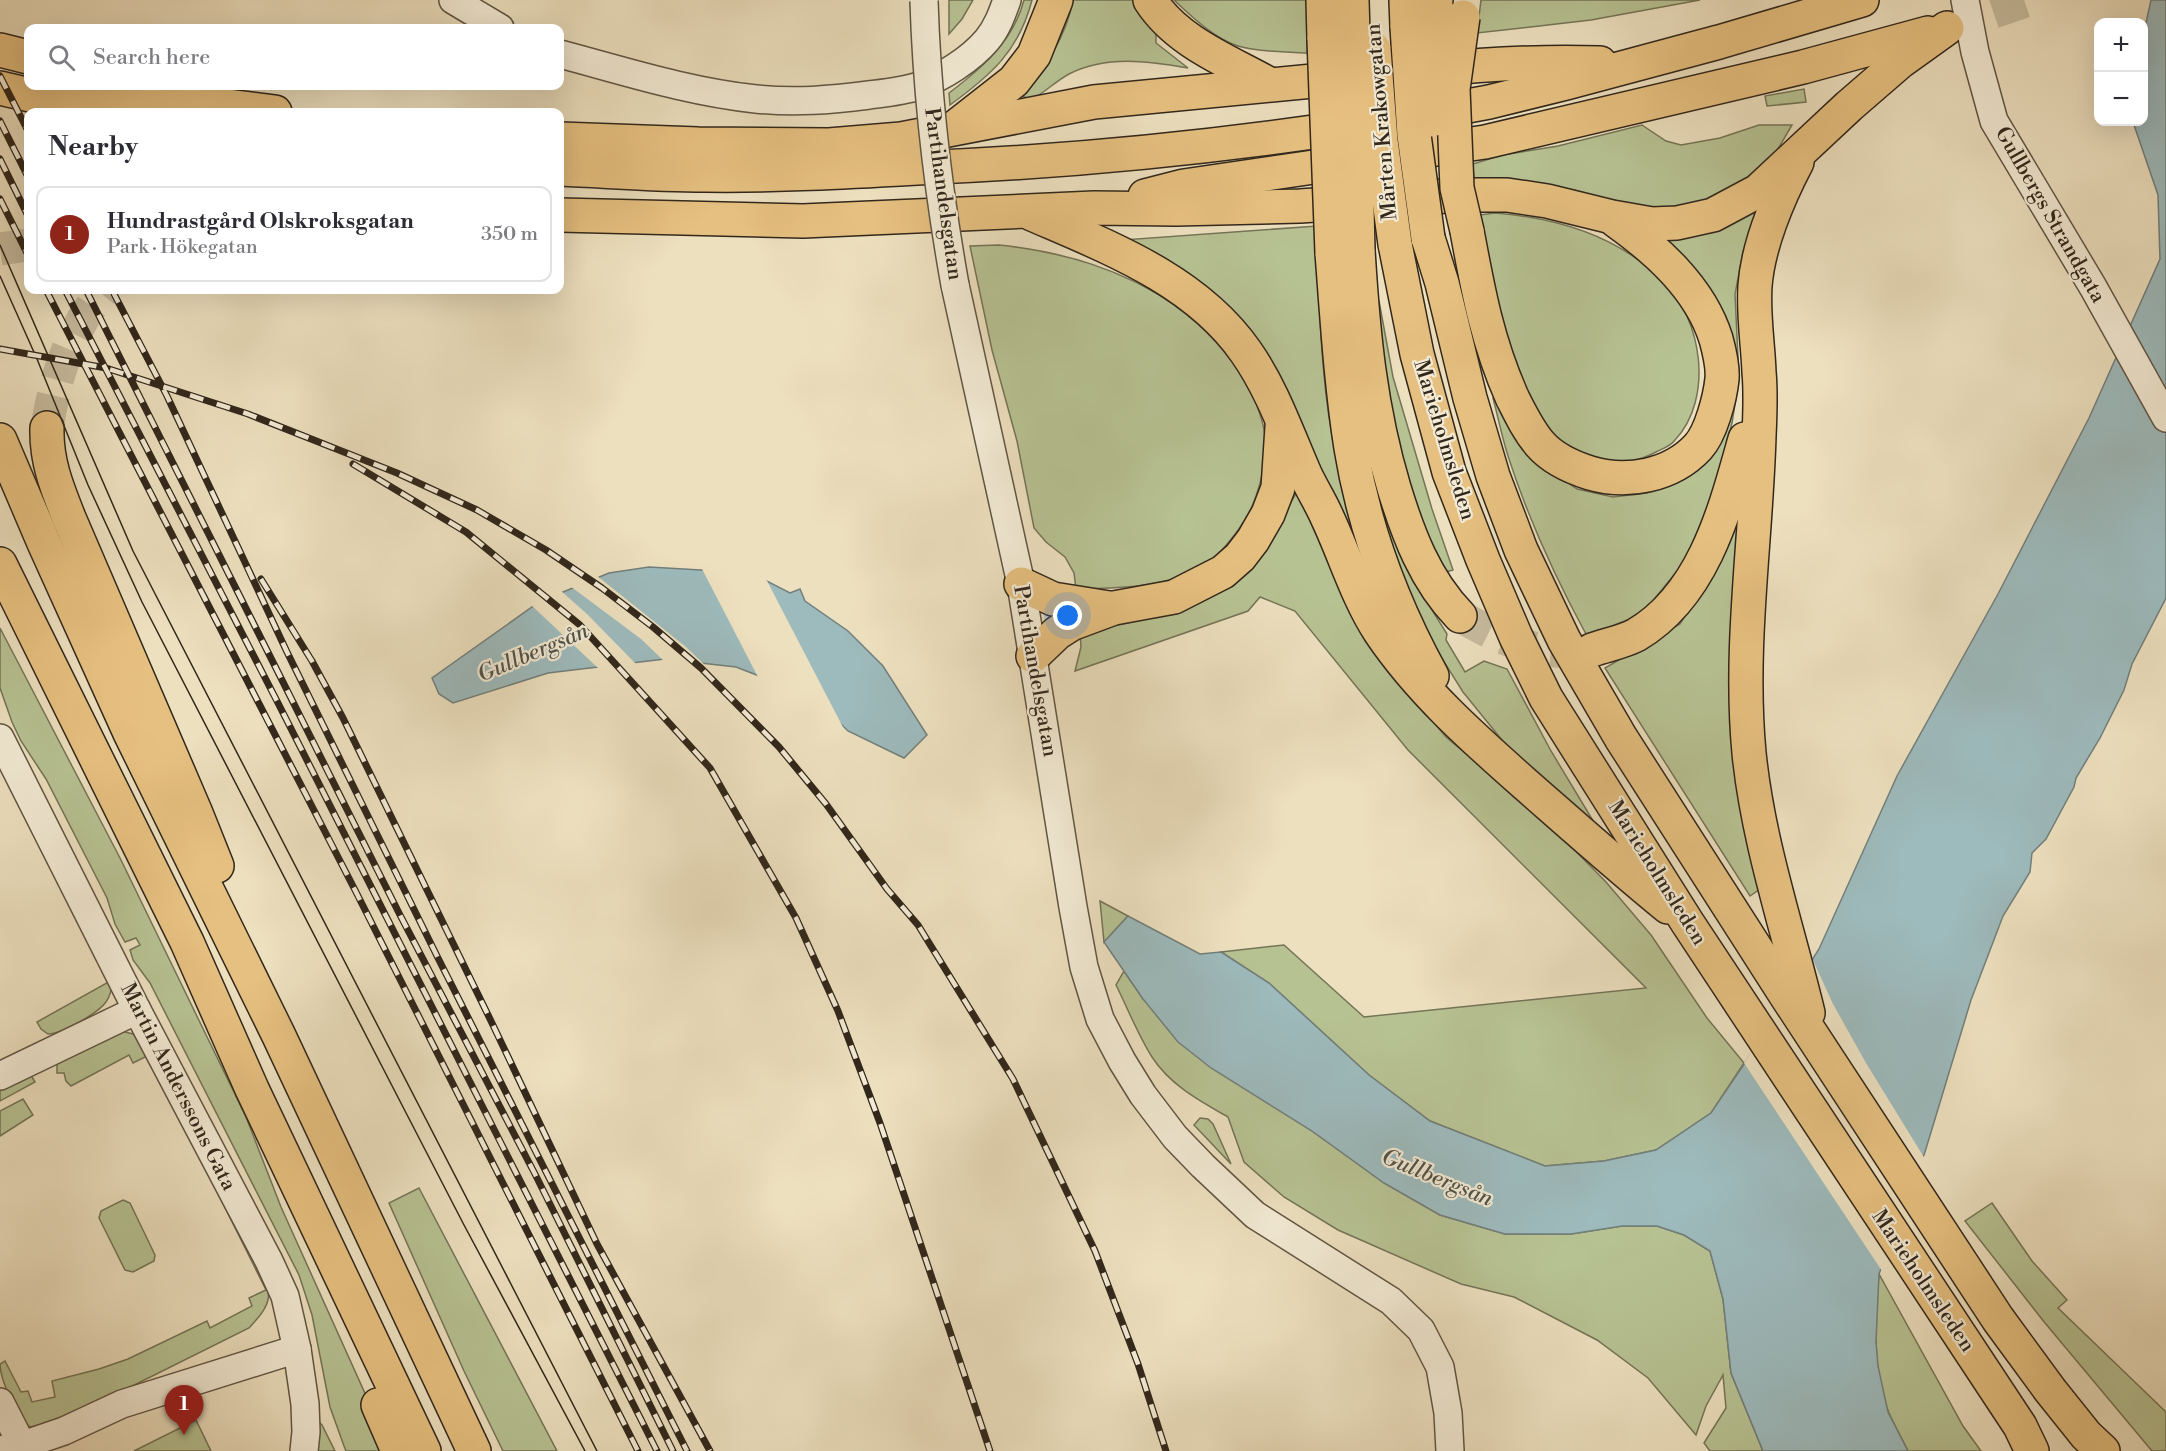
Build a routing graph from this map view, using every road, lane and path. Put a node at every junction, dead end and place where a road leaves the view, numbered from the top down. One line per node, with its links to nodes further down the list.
1 (453, 0): 14 (street)
2 (1007, 0): 17 (street)
3 (1056, 0): 29 (highway)
4 (1150, 0): 22 (highway)
5 (1323, 0): 15 (highway)
6 (1352, 0): 15 (highway)
7 (1371, 0): 15 (highway, Mårten Krakowgatan)
8 (1780, 0): 13 (highway)
9 (1862, 0): 13 (highway)
10 (1965, 0): 41 (street, Gullbergs Strandgata)
11 (924, 1): 46 (street, Partihandelsgatan, bridge)
12 (1436, 11): 37 (highway, bridge); 37 (highway, Mårten Krakowgatan, bridge)
13 (1817, 14): 19 (highway)
14 (493, 24)
15 (1350, 36): 38 (highway, Mårten Krakowgatan, bridge); 39 (highway, bridge)
16 (0, 50): 18 (highway)
17 (564, 55)
18 (24, 56)
19 (1632, 65): 22 (highway); 32 (highway)
20 (0, 77): 21 (highway)
21 (24, 80)
22 (1269, 84): 29 (highway)
23 (0, 88): 27 (highway)
24 (100, 90): 26 (highway)
25 (152, 90): 26 (highway)
26 (194, 102): 28 (highway)
27 (88, 108)
28 (243, 108)
29 (951, 131): 30 (highway)
30 (564, 139)
31 (1804, 150): 33 (highway); 36 (highway); 40 (highway)
32 (564, 169)
33 (1094, 208): 34 (highway); 36 (highway)
34 (1024, 211): 35 (highway); 42 (highway)
35 (564, 214)
36 (1612, 217): 37 (highway)
37 (1446, 235): 54 (highway, Marieholmsleden)
38 (1395, 244): 53 (highway, Marieholmsleden)
39 (1345, 251): 48 (highway); 51 (highway)
40 (1760, 374): 49 (highway); 54 (highway, Marieholmsleden)
41 (2166, 418)
42 (1282, 419): 47 (highway); 51 (highway)
43 (47, 428): 56 (highway)
44 (0, 440): 56 (highway)
45 (2, 568): 58 (highway)
46 (1021, 584): 47 (highway); 50 (street, Partihandelsgatan)
47 (1114, 608): 50 (highway)
48 (1460, 616)
49 (1592, 650)
50 (1034, 657): 68 (street, Partihandelsgatan)
51 (1455, 719): 53 (highway)
52 (0, 738): 55 (street, Martin Anderssons Gata)
53 (1687, 922): 61 (highway, Marieholmsleden)
54 (1793, 987): 62 (highway, Marieholmsleden)
55 (137, 1010): 57 (street); 59 (street, Martin Anderssons Gata)
56 (279, 1036): 67 (highway)
57 (0, 1076)
58 (353, 1299): 65 (highway); 66 (highway)
59 (297, 1349): 63 (street); 64 (street, Martin Anderssons Gata)
60 (0, 1402): 63 (street)
61 (2026, 1439): 69 (highway, Marieholmsleden)
62 (2094, 1446)
63 (16, 1449)
64 (304, 1451)
65 (398, 1451)
66 (424, 1451)
67 (474, 1451)
68 (1450, 1451)
69 (2042, 1451)

